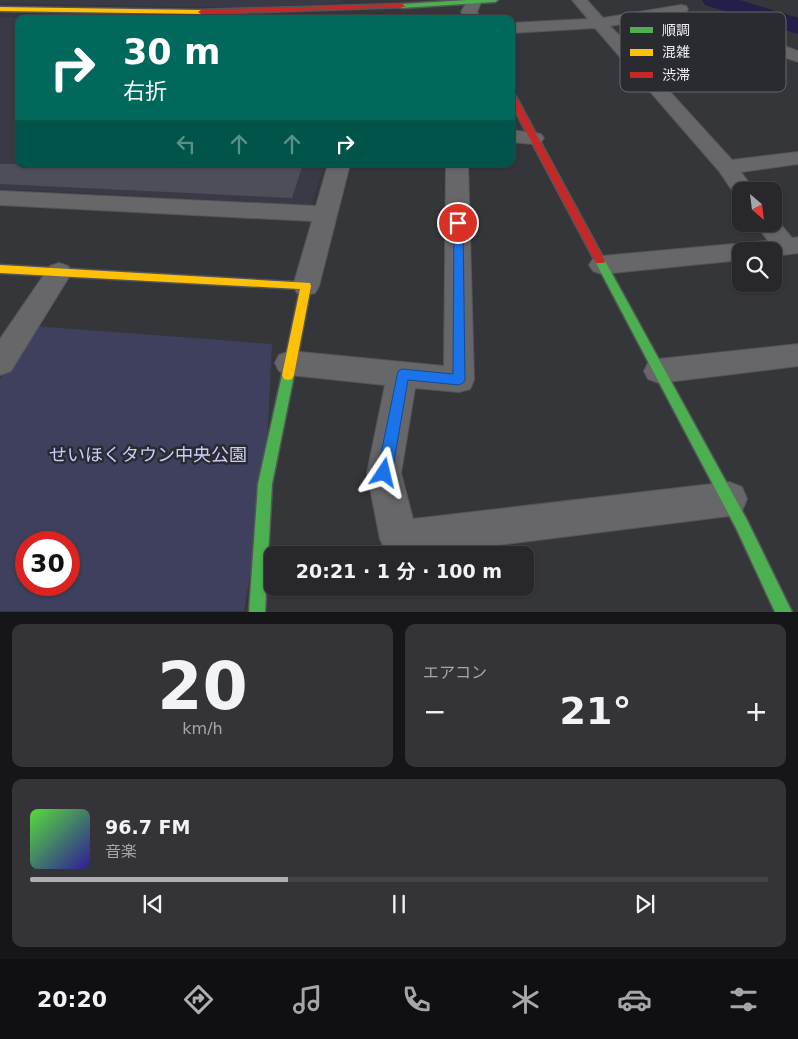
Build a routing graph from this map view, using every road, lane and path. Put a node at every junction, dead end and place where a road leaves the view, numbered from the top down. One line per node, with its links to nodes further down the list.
1 (495, 0): 3 (street)
2 (580, 0): 9 (street)
3 (474, 1): 5 (street); 7 (street)
4 (681, 9): 6 (street)
5 (0, 10)
6 (663, 12)
7 (470, 15)
8 (620, 19): 9 (street)
9 (599, 23): 10 (street); 11 (street)
10 (515, 28)
11 (620, 45)
12 (786, 53): 13 (street)
13 (798, 57)
14 (660, 92): 21 (street)
15 (515, 102): 17 (street)
16 (515, 136): 17 (street)
17 (534, 138): 27 (street)
18 (798, 158): 21 (street)
19 (338, 167): 24 (street)
20 (457, 167): 35 (street)
21 (727, 167): 22 (street)
22 (738, 182)
23 (0, 198): 24 (street)
24 (325, 214): 30 (street)
25 (777, 232): 26 (street)
26 (792, 246): 27 (street)
27 (602, 265): 34 (street)
28 (0, 269): 29 (street)
29 (59, 272): 30 (street); 32 (street)
30 (306, 286): 33 (street)
31 (798, 355): 34 (street)
32 (0, 363)
33 (290, 363): 35 (street); 37 (street)
34 (659, 371): 36 (street)
35 (402, 374): 36 (street)
36 (729, 500): 38 (street)
37 (257, 612)
38 (784, 612)

